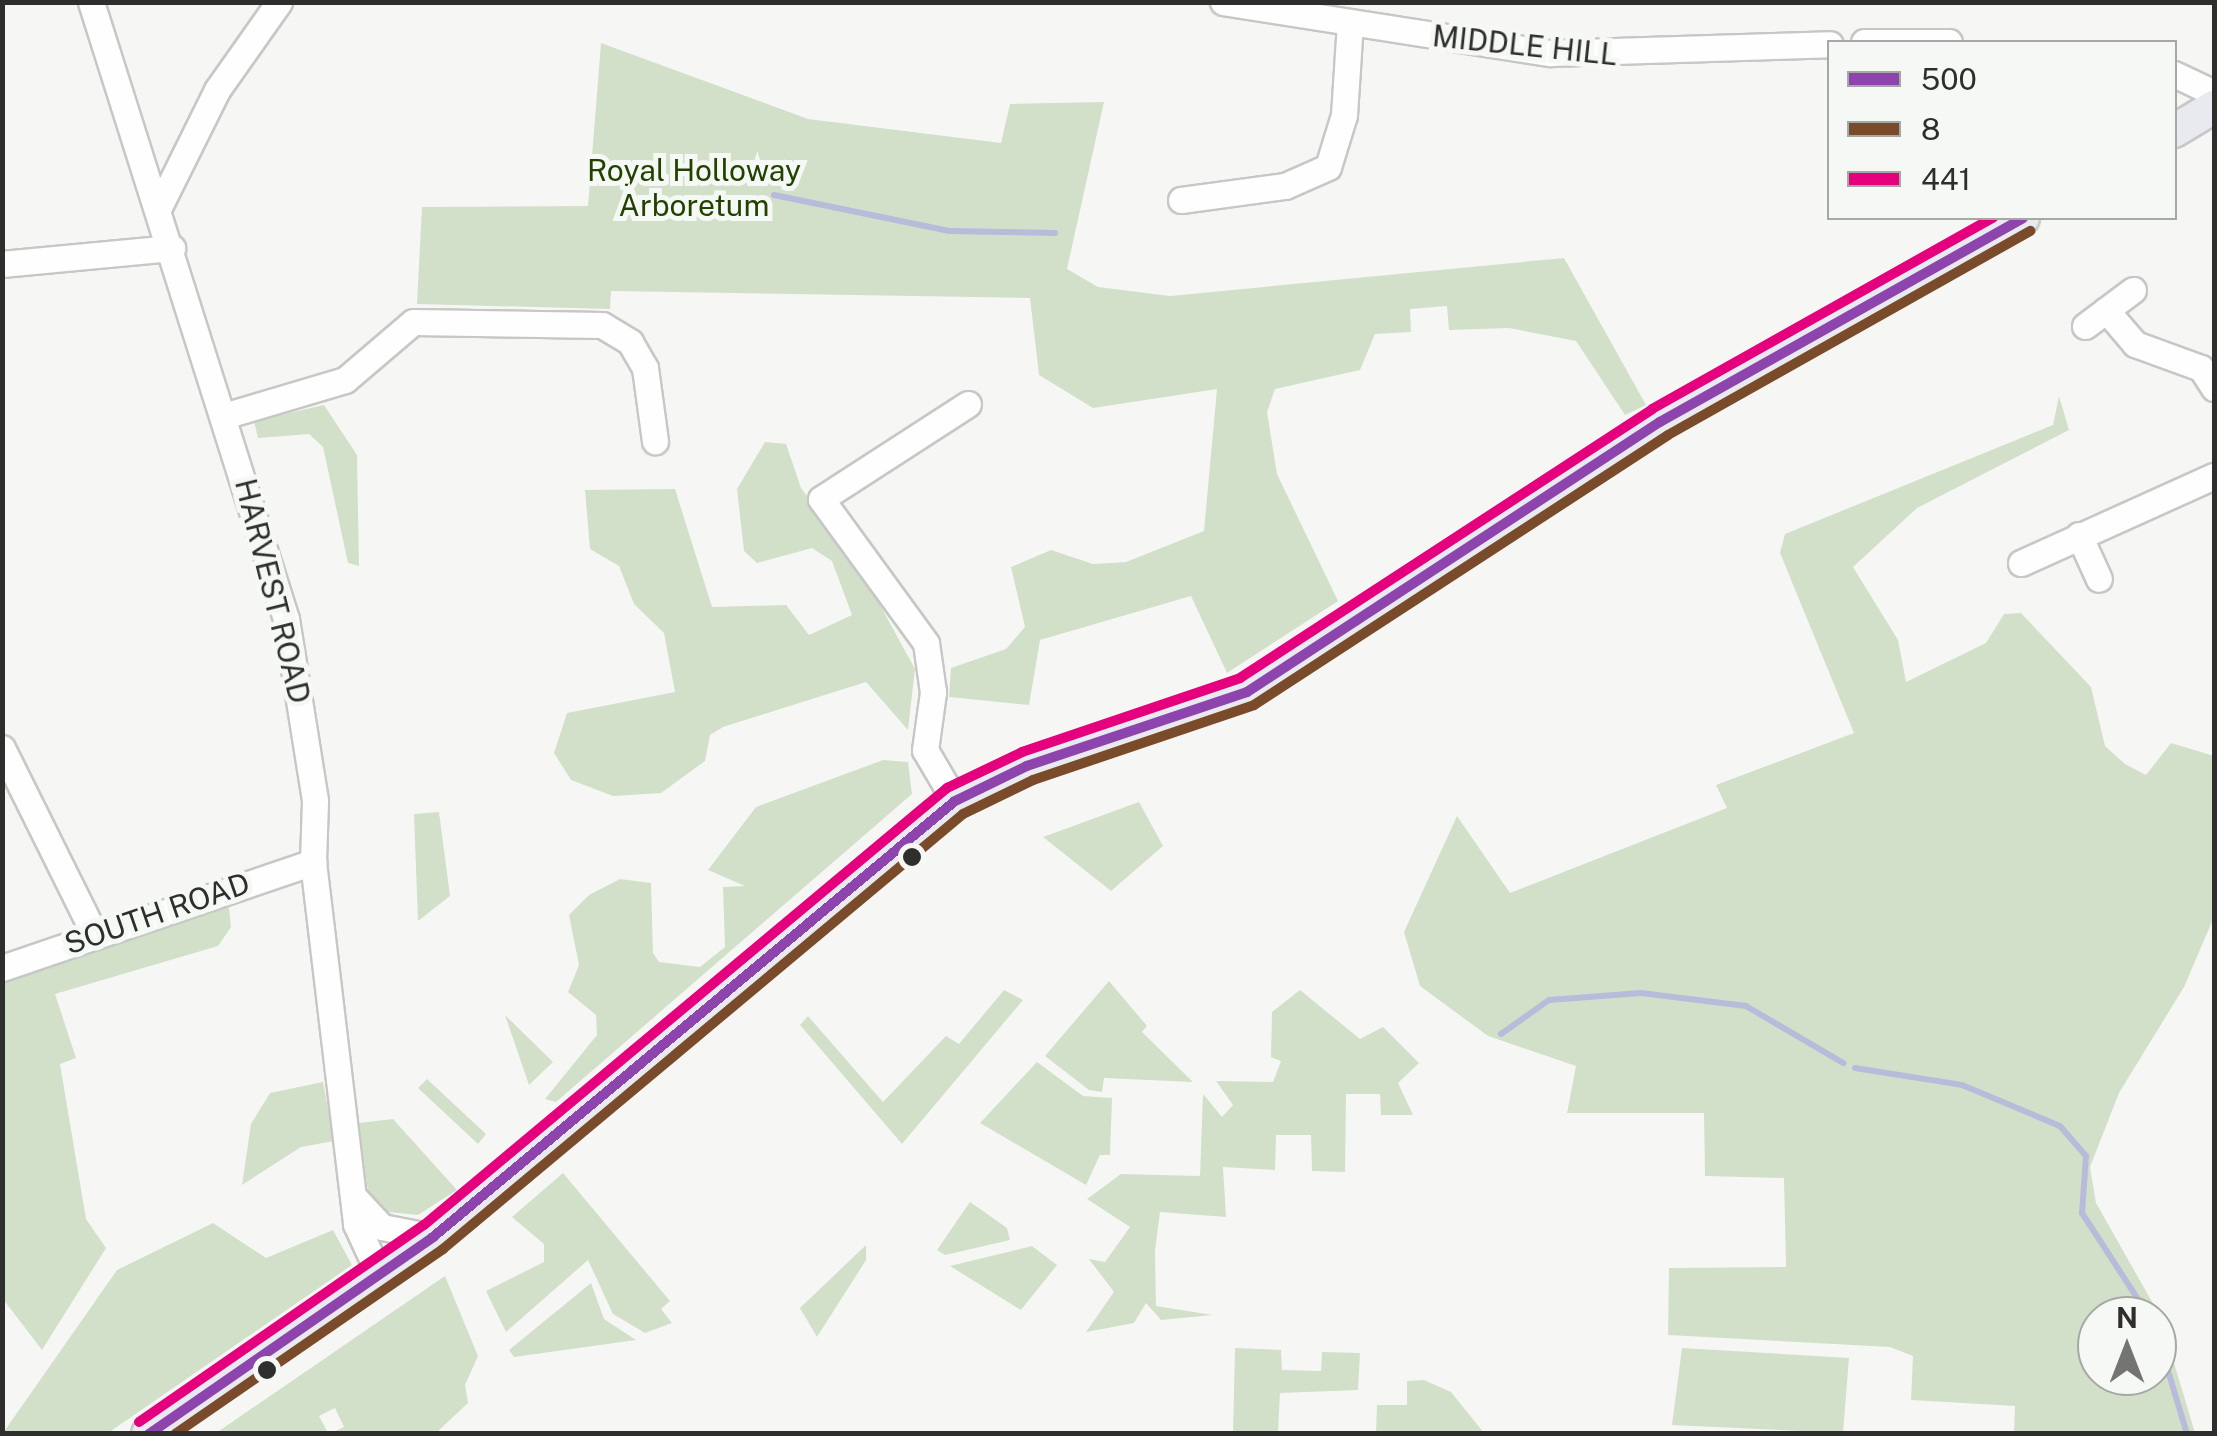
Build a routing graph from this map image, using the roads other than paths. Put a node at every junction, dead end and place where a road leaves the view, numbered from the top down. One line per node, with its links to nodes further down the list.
1 (91, 2): 9 (street, HARVEST ROAD)
2 (279, 2): 9 (street)
3 (1223, 2): 4 (street, MIDDLE HILL)
4 (1350, 24): 5 (street, MIDDLE HILL); 8 (street)
5 (1827, 44)
6 (2177, 75): 7 (street)
7 (2214, 92)
8 (1181, 200)
9 (158, 208): 11 (street, HARVEST ROAD)
10 (2020, 220): 25 (main road)
11 (172, 248): 12 (street); 18 (street, HARVEST ROAD)
12 (2, 264)
13 (2133, 290): 14 (street)
14 (2106, 310): 15 (street); 16 (street)
15 (2085, 326)
16 (2213, 378)
17 (968, 404): 25 (street)
18 (227, 415): 19 (street); 26 (street, HARVEST ROAD)
19 (655, 441)
20 (2214, 476): 21 (street)
21 (2079, 535): 22 (street); 23 (street)
22 (2021, 562)
23 (2099, 578)
24 (2, 748): 27 (street)
25 (956, 801): 30 (main road)
26 (314, 862): 27 (street, SOUTH ROAD); 29 (street, HARVEST ROAD)
27 (94, 933): 28 (street, SOUTH ROAD)
28 (2, 968)
29 (354, 1197): 30 (street); 31 (street, HARVEST ROAD)
30 (434, 1237): 31 (main road)
31 (380, 1276): 32 (main road)
32 (148, 1434)

